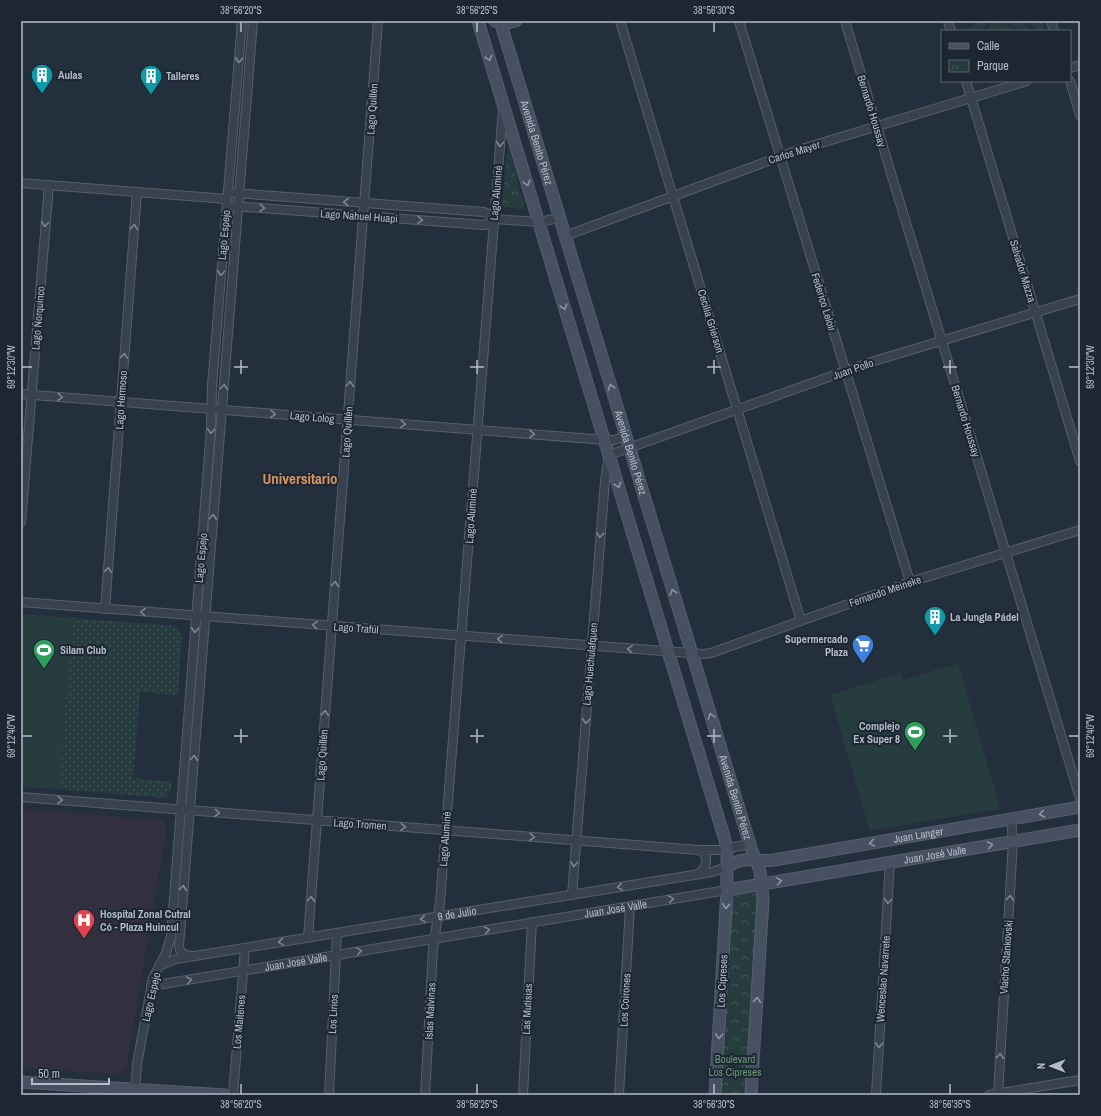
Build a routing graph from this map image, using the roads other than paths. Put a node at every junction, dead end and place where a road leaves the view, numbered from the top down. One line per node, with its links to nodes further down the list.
1 (242, 21): 23 (street, Lago Espejo, one-way to 23)
2 (254, 21): 21 (street, Lago Espejo)
3 (378, 21): 24 (street, Lago Quillén)
4 (478, 21): 14 (main road, Avenida Benito Pérez, one-way to 14)
5 (498, 21): 6 (main road); 27 (main road, Avenida Benito Pérez)
6 (516, 21)
7 (620, 21): 22 (street, Cecilia Grierson)
8 (739, 21): 17 (street, Federico Leloir)
9 (845, 21): 16 (street, Bernardo Houssay)
10 (966, 82): 13 (street, Salvador Mazza)
11 (1024, 82): 13 (street, Carlos Mayer)
12 (1070, 82): 15 (street)
13 (971, 98): 16 (street, Carlos Mayer); 32 (street, Salvador Mazza)
14 (503, 105): 28 (street, Lago Aluminé, one-way to 28); 29 (main road, Avenida Benito Pérez, one-way to 29)
15 (1080, 115)
16 (876, 126): 17 (street, Carlos Mayer); 33 (street, Bernardo Houssay)
17 (780, 156): 22 (street, Carlos Mayer); 34 (street, Federico Leloir)
18 (21, 183): 19 (street, Lago Nahuel Huapi)
19 (49, 185): 20 (street, Lago Nahuel Huapi); 36 (street, Lago Ñorquinco, one-way to 36)
20 (137, 192): 23 (street, Lago Nahuel Huapi); 37 (street, Lago Hermoso, one-way to 20)
21 (240, 194): 23 (street, Lago Nahuel Huapi); 24 (street, Lago Nahuel Huapi, one-way to 21); 25 (street, Lago Espejo)
22 (673, 196): 30 (street, Carlos Mayer); 39 (street, Cecilia Grierson)
23 (227, 199): 25 (street, Lago Nahuel Huapi); 38 (street, Lago Espejo, one-way to 38)
24 (364, 203): 26 (street, Lago Quillén); 28 (street, Lago Nahuel Huapi)
25 (238, 206): 26 (street, Lago Nahuel Huapi, one-way to 26); 40 (street, Lago Espejo, one-way to 25)
26 (364, 216): 28 (street, Lago Nahuel Huapi, one-way to 28); 41 (street, Lago Quillén, one-way to 26)
27 (559, 218): 29 (street, Lago Nahuel Huapi); 30 (main road, Avenida Benito Pérez)
28 (494, 219): 29 (street, Lago Nahuel Huapi); 42 (street, Lago Aluminé)
29 (539, 222): 44 (main road, Avenida Benito Pérez, one-way to 44)
30 (565, 236): 43 (main road, Avenida Benito Pérez, one-way to 30)
31 (1080, 299): 32 (street, Juan Pollo)
32 (1035, 313): 33 (street, Juan Pollo); 47 (street, Salvador Mazza)
33 (942, 341): 34 (street, Juan Pollo); 50 (street, Bernardo Houssay)
34 (846, 372): 39 (street, Juan Pollo); 51 (street, Federico Leloir)
35 (21, 394): 36 (street, Lago Lolog)
36 (32, 394): 37 (street, Lago Lolog, one-way to 37); 48 (street, Lago Ñorquinco)
37 (121, 402): 38 (street, Lago Lolog); 53 (street, Lago Hermoso, one-way to 37)
38 (212, 409): 40 (street, Lago Lolog); 54 (street, Lago Espejo, one-way to 54)
39 (738, 409): 45 (street, Juan Pollo); 56 (street, Cecilia Grierson)
40 (222, 410): 41 (street, Lago Lolog, one-way to 41); 55 (street, Lago Espejo, one-way to 40)
41 (348, 420): 42 (street, Lago Lolog, one-way to 42); 57 (street, Lago Quillén, one-way to 41)
42 (477, 430): 44 (street, Lago Lolog, one-way to 44); 58 (street, Lago Aluminé)
43 (626, 436): 44 (street, Lago Lolog); 45 (main road, Avenida Benito Pérez)
44 (604, 440): 46 (main road, Avenida Benito Pérez)
45 (629, 448): 46 (street); 61 (main road, Avenida Benito Pérez, one-way to 45)
46 (609, 455): 59 (street, Lago Huechulafquen, one-way to 59); 60 (main road, Avenida Benito Pérez, one-way to 60)
47 (1080, 461)
48 (21, 522)
49 (1080, 530): 50 (street, Fernando Meineke)
50 (1006, 553): 51 (street, Fernando Meineke); 63 (street, Bernardo Houssay)
51 (910, 582): 56 (street, Fernando Meineke)
52 (21, 602): 53 (street, Lago Trafúl)
53 (105, 609): 54 (street, Lago Trafúl, one-way to 53)
54 (196, 616): 55 (street, Lago Trafúl); 65 (street, Lago Espejo, one-way to 65)
55 (205, 616): 57 (street, Lago Trafúl, one-way to 55); 66 (street, Lago Espejo, one-way to 55)
56 (801, 621): 61 (street, Fernando Meineke)
57 (332, 626): 58 (street, Lago Trafúl); 68 (street, Lago Quillén, one-way to 57)
58 (461, 636): 59 (street, Lago Trafúl, one-way to 58); 69 (street, Lago Aluminé)
59 (592, 646): 60 (street, Lago Trafúl, one-way to 59); 71 (street, Lago Huechulafquen, one-way to 71)
60 (669, 652): 61 (street, Lago Trafúl); 74 (main road, Avenida Benito Pérez)
61 (692, 654): 73 (main road, Avenida Benito Pérez, one-way to 61)
62 (21, 797): 65 (street, Lago Tromen, one-way to 65)
63 (1080, 798)
64 (1080, 807): 67 (main road, Juan Langer, one-way to 67)
65 (181, 810): 66 (street, Lago Tromen); 93 (street, Lago Espejo)
66 (190, 810): 68 (street, Lago Tromen, one-way to 68); 92 (street, Lago Espejo, one-way to 66)
67 (1011, 819): 72 (street, Vlacho Stankovski); 76 (main road, Juan Langer, one-way to 76)
68 (317, 820): 69 (street, Lago Tromen, one-way to 69); 88 (street, Lago Quillén, one-way to 68)
69 (446, 830): 71 (street, Lago Tromen, one-way to 71); 84 (street, Lago Aluminé)
70 (1080, 830): 72 (main road, Juan José Valle)
71 (576, 841): 75 (street, Lago Tromen); 82 (street, Lago Huechulafquen, one-way to 82)
72 (1013, 842): 77 (main road, Juan José Valle, one-way to 72); 99 (street, Vlacho Stankovski, one-way to 72)
73 (750, 844): 74 (street, Lago Tromen); 76 (main road, Avenida Benito Pérez)
74 (727, 849): 75 (street, Lago Tromen); 78 (main road, Avenida Benito Pérez)
75 (699, 850): 79 (street)
76 (756, 860): 78 (main road, 9 de Julio); 80 (main road, Avenida Benito Pérez)
77 (890, 862): 80 (main road, Juan José Valle, one-way to 77); 108 (street, Wenceslao Navarrete, one-way to 108)
78 (727, 867): 79 (street, 9 de Julio); 81 (main road, Los Cipreses)
79 (698, 874): 82 (street, 9 de Julio, one-way to 82)
80 (762, 884): 81 (main road, Juan José Valle); 107 (main road, one-way to 80)
81 (727, 890): 83 (street, Juan José Valle, one-way to 81); 106 (main road, Los Cipreses, one-way to 106)
82 (572, 895): 84 (street, 9 de Julio)
83 (630, 906): 85 (street, Juan José Valle); 105 (street, Los Coirones)
84 (438, 917): 86 (street, Lago Aluminé); 87 (street, 9 de Julio, one-way to 87)
85 (532, 922): 89 (street, Juan José Valle, one-way to 85); 104 (street, Las Mutisias)
86 (436, 927): 89 (street, Islas Malvinas)
87 (337, 933): 88 (street, 9 de Julio); 91 (street, Los Lirios)
88 (308, 938): 90 (street, 9 de Julio, one-way to 90)
89 (434, 939): 91 (street, Juan José Valle, one-way to 89); 103 (street, Islas Malvinas)
90 (245, 948): 92 (street, 9 de Julio); 94 (street, Los Maitenes)
91 (336, 955): 94 (street, Juan José Valle); 102 (street, Los Lirios)
92 (195, 956): 93 (street, 9 de Julio)
93 (158, 966): 95 (street, Lago Espejo)
94 (243, 971): 95 (street, Juan José Valle, one-way to 94); 101 (street, Los Maitenes)
95 (151, 986): 98 (street, Lago Espejo)
96 (1080, 1080): 99 (street)
97 (21, 1082): 98 (main road)
98 (135, 1092): 100 (main road)
99 (998, 1094): 109 (street)
100 (226, 1095)
101 (233, 1095)
102 (329, 1095)
103 (425, 1095)
104 (523, 1095)
105 (619, 1095)
106 (715, 1095)
107 (751, 1095)
108 (876, 1095)
109 (989, 1095)

